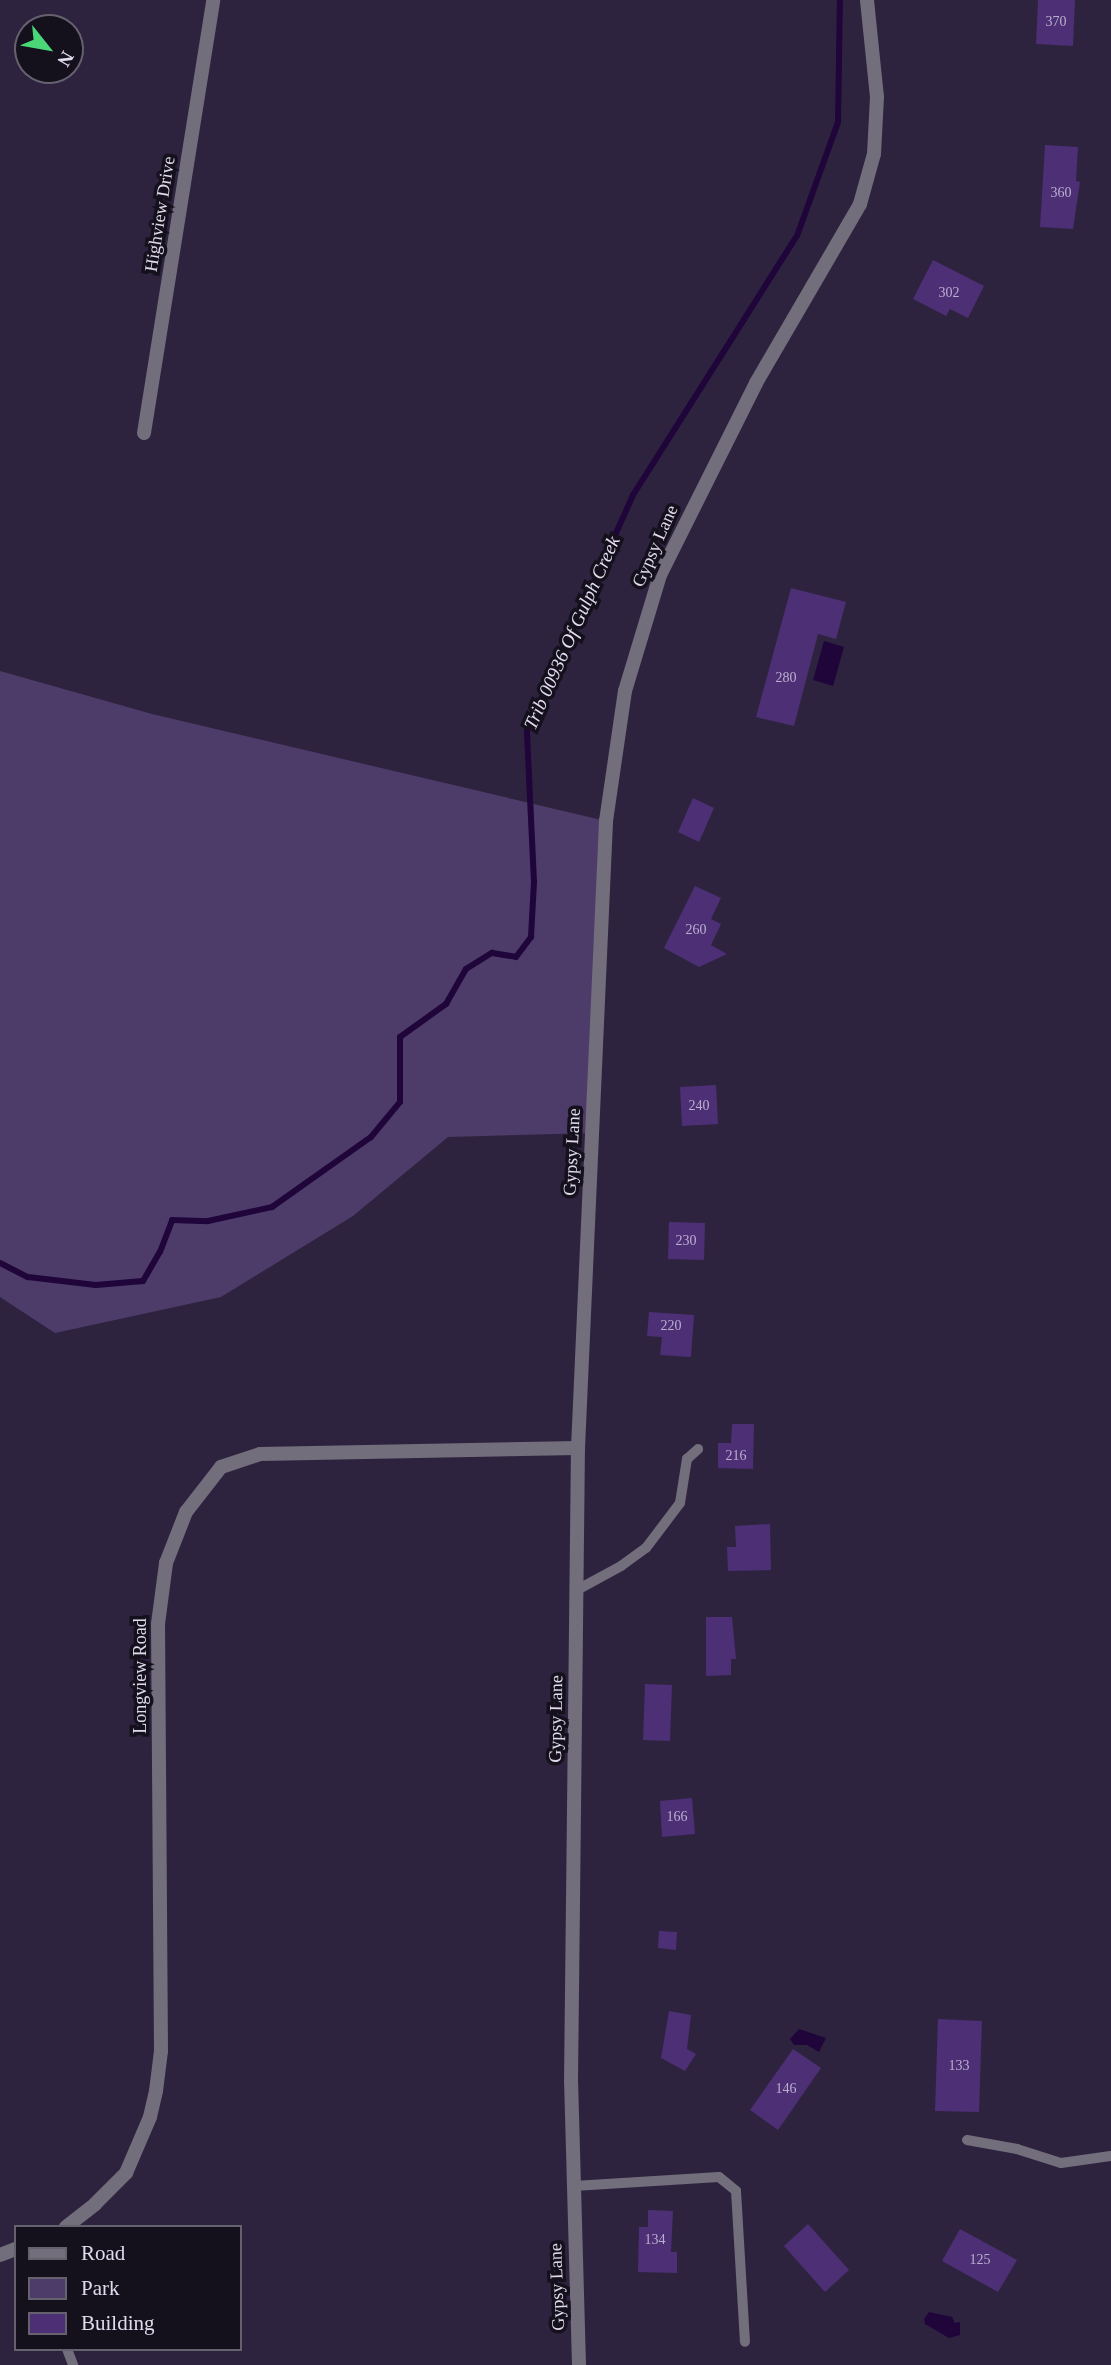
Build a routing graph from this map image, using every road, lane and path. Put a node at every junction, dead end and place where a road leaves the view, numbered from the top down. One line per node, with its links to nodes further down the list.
1 (213, 0): 3 (street, Highview Drive)
2 (867, 0): 4 (street, Gypsy Lane)
3 (144, 433)
4 (578, 1448): 6 (street, Gypsy Lane); 10 (street, Longview Road)
5 (698, 1449): 6 (lane)
6 (577, 1590): 9 (street, Gypsy Lane)
7 (967, 2140): 8 (lane)
8 (1111, 2156)
9 (574, 2186): 11 (lane); 12 (street, Gypsy Lane)
10 (69, 2225)
11 (745, 2342)
12 (579, 2365)

